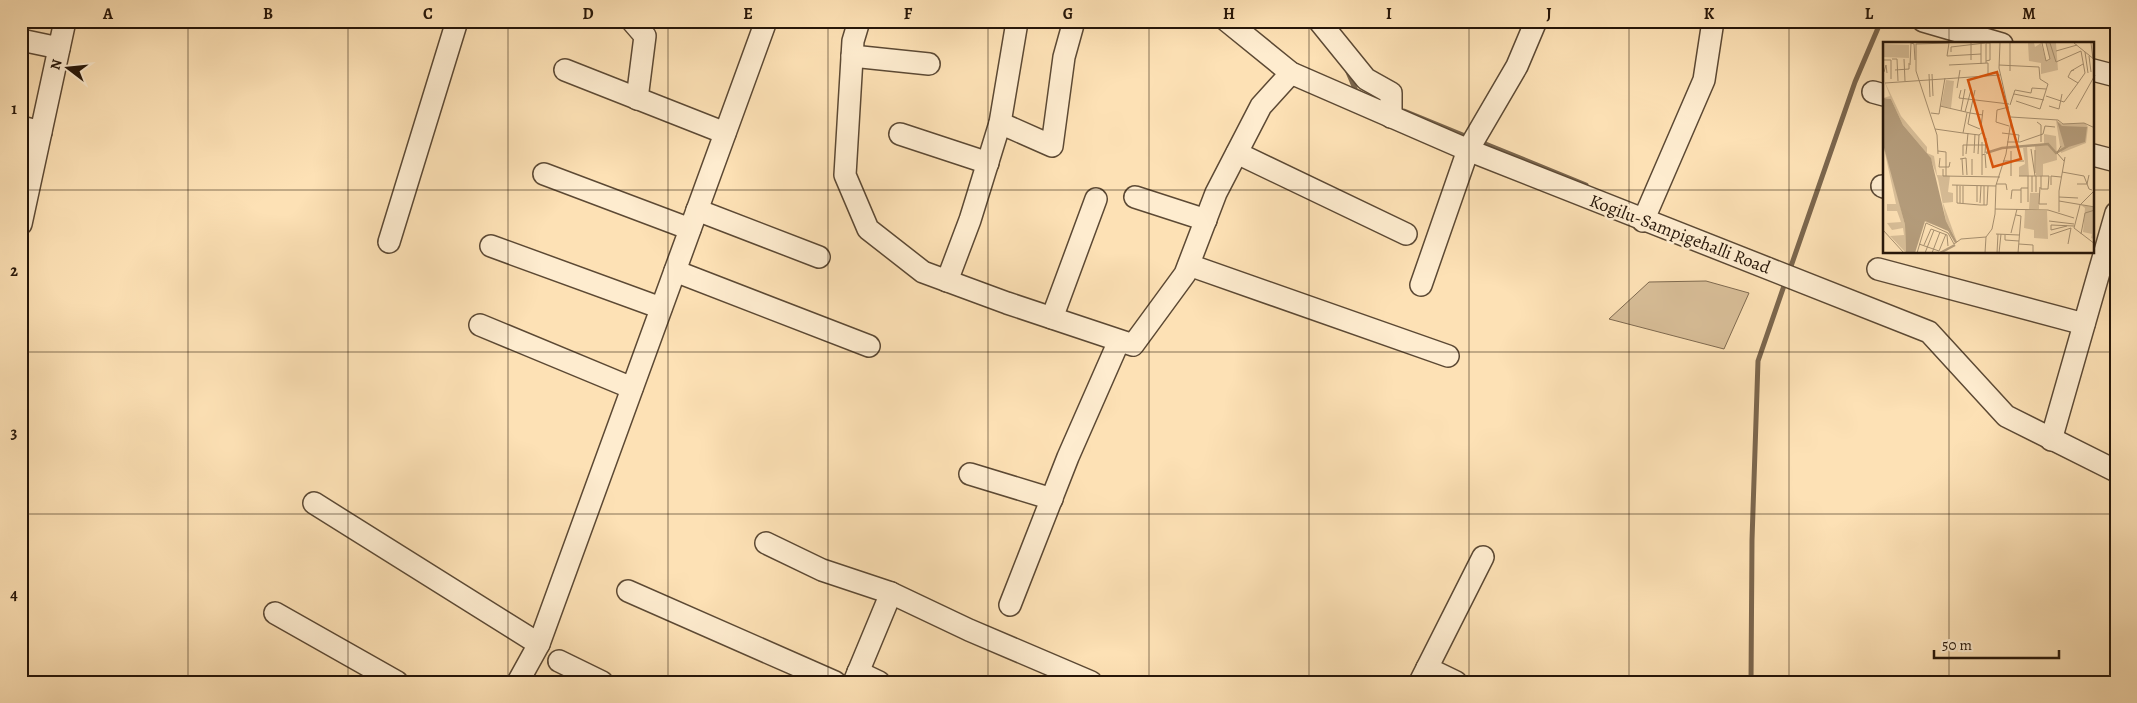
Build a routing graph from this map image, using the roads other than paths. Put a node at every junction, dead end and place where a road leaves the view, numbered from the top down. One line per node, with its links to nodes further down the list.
1 (65, 21): 15 (street)
2 (457, 21): 42 (street)
3 (632, 21): 22 (street)
4 (766, 21): 26 (street)
5 (859, 21): 16 (street)
6 (1074, 21): 24 (street)
7 (1227, 21): 20 (street, Kogilu-Sampigehalli Road)
8 (1319, 21): 23 (street)
9 (1536, 21): 28 (street)
10 (1713, 21): 40 (street)
11 (1923, 21): 14 (street)
12 (1017, 22): 24 (street)
13 (21, 40): 15 (street)
14 (1995, 42)
15 (59, 48): 25 (street)
16 (852, 56): 17 (street); 49 (street)
17 (929, 64)
18 (564, 70): 22 (street)
19 (2094, 70): 21 (street)
20 (1291, 74): 23 (street, Kogilu-Sampigehalli Road); 29 (street)
21 (2116, 76)
22 (637, 99): 26 (street)
23 (1391, 117): 28 (street, Kogilu-Sampigehalli Road)
24 (1000, 123): 32 (street)
25 (31, 130): 36 (street)
26 (725, 133): 38 (street)
27 (900, 134): 32 (street)
28 (1468, 150): 40 (street, Kogilu-Sampigehalli Road); 50 (street)
29 (1237, 152): 39 (street); 41 (street)
30 (2094, 155): 31 (street)
31 (2116, 161)
32 (988, 163): 49 (street)
33 (544, 174): 38 (street)
34 (1135, 197): 39 (street)
35 (1096, 199): 52 (street)
36 (22, 213)
37 (2116, 213): 44 (street)
38 (693, 220): 45 (street); 48 (street)
39 (1206, 220): 46 (street)
40 (1643, 221): 59 (street, Kogilu-Sampigehalli Road)
41 (1406, 234)
42 (389, 242)
43 (490, 246): 51 (street)
44 (2105, 249): 53 (street)
45 (819, 257)
46 (1189, 265): 55 (street); 57 (street)
47 (1878, 269): 53 (street)
48 (675, 271): 51 (street); 56 (street)
49 (947, 281): 52 (street)
50 (1421, 285)
51 (661, 308): 58 (street)
52 (1052, 318): 55 (street)
53 (2084, 324): 59 (street)
54 (480, 325): 58 (street)
55 (1119, 341): 62 (street)
56 (869, 346)
57 (1448, 356)
58 (632, 388): 70 (street)
59 (2051, 440): 60 (street, Kogilu-Sampigehalli Road)
60 (2116, 471)
61 (970, 474): 62 (street)
62 (1052, 499): 68 (street)
63 (314, 503): 70 (street)
64 (766, 543): 67 (street)
65 (1483, 557): 72 (street)
66 (628, 591): 77 (street)
67 (892, 593): 73 (street); 79 (street)
68 (1010, 606)
69 (275, 613): 74 (street)
70 (539, 644): 75 (street)
71 (559, 661): 76 (street)
72 (1424, 675): 80 (street)
73 (856, 677): 78 (street)
74 (397, 682)
75 (518, 682)
76 (602, 682)
77 (835, 682)
78 (879, 682)
79 (1092, 682)
80 (1456, 682)

